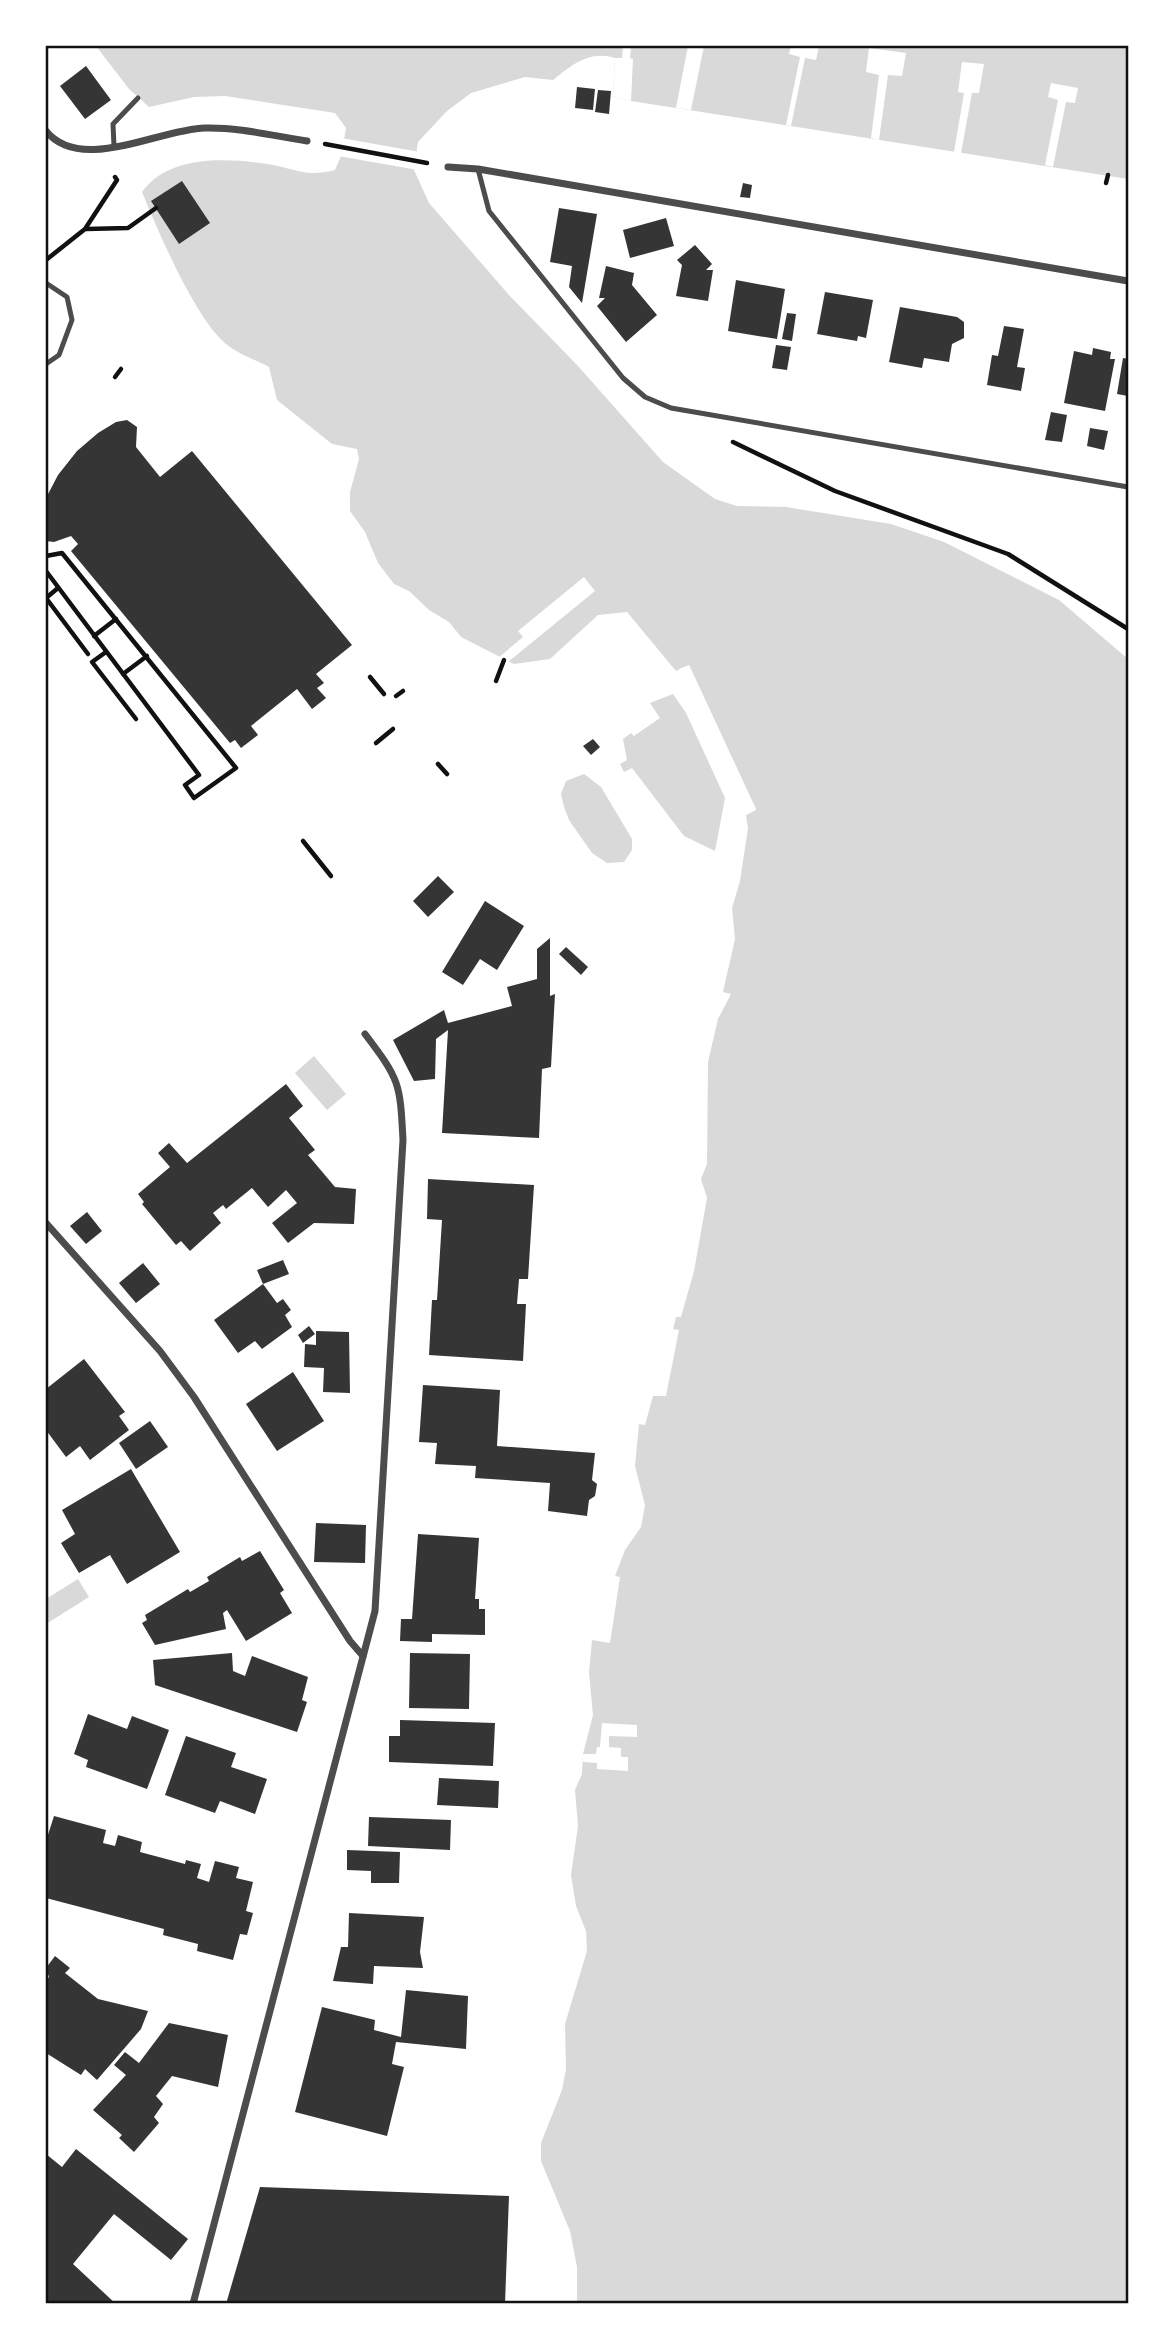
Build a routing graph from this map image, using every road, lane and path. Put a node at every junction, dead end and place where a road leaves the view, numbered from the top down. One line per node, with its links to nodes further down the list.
1 (138, 98): 4 (lane)
2 (46, 131): 4 (street)
3 (307, 141): 4 (street)
4 (114, 146)
5 (334, 146): 6 (path)
6 (419, 161)
7 (449, 167): 8 (street)
8 (478, 169): 15 (street); 21 (lane)
9 (1108, 175): 11 (path)
10 (115, 177): 13 (path)
11 (1107, 183)
12 (156, 208): 13 (path)
13 (85, 229): 14 (path)
14 (46, 260)
15 (1129, 281)
16 (46, 283): 17 (lane)
17 (46, 364)
18 (121, 369): 19 (path)
19 (115, 377)
20 (729, 439): 27 (path)
21 (1129, 487)
22 (46, 556): 26 (path)
23 (46, 571): 24 (path)
24 (58, 588): 25 (path); 28 (path)
25 (46, 598): 30 (path)
26 (116, 619): 28 (path); 31 (path)
27 (1129, 629)
28 (94, 636): 29 (path)
29 (106, 652): 33 (path); 39 (path)
30 (88, 654)
31 (147, 656): 33 (path); 33 (path)
32 (504, 660): 35 (path)
33 (123, 674)
34 (370, 677): 37 (path)
35 (496, 681)
36 (403, 691): 38 (path)
37 (384, 694)
38 (396, 696)
39 (136, 719)
40 (393, 729): 41 (path)
41 (376, 743)
42 (438, 764): 43 (path)
43 (447, 774)
44 (303, 841): 45 (path)
45 (331, 876)
46 (365, 1034): 48 (street)
47 (46, 1223): 48 (street)
48 (363, 1656): 49 (street)
49 (193, 2304)

